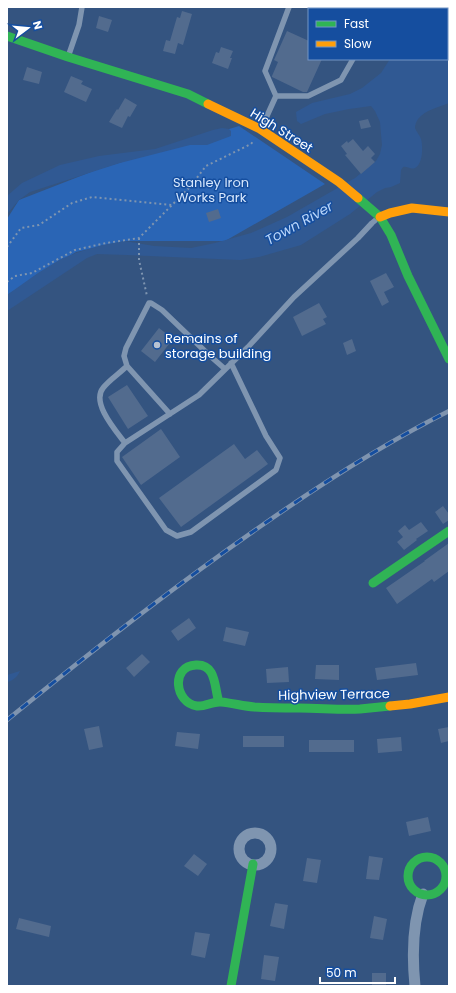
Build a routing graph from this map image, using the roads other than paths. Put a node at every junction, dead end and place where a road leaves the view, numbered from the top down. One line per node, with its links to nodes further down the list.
1 (82, 7): 4 (lane)
2 (289, 7): 6 (lane)
3 (7, 36): 4 (street, High Street)
4 (68, 57): 7 (street, High Street)
5 (352, 60): 6 (lane)
6 (276, 96): 7 (lane)
7 (260, 129): 9 (street, High Street)
8 (449, 212): 9 (street)
9 (380, 217): 10 (street, High Street); 11 (lane)
10 (449, 360)
11 (231, 363): 13 (lane); 15 (lane)
12 (127, 366): 13 (lane); 14 (lane); 15 (lane)
13 (225, 369): 14 (lane)
14 (170, 414): 15 (lane)
15 (125, 443)
16 (449, 531): 17 (street)
17 (373, 583)
18 (449, 697): 19 (street, Highview Terrace)
19 (220, 702): 19 (street, Highview Terrace)
20 (252, 864): 22 (street)
21 (423, 894): 21 (street); 23 (street)
22 (230, 986)
23 (415, 986)

